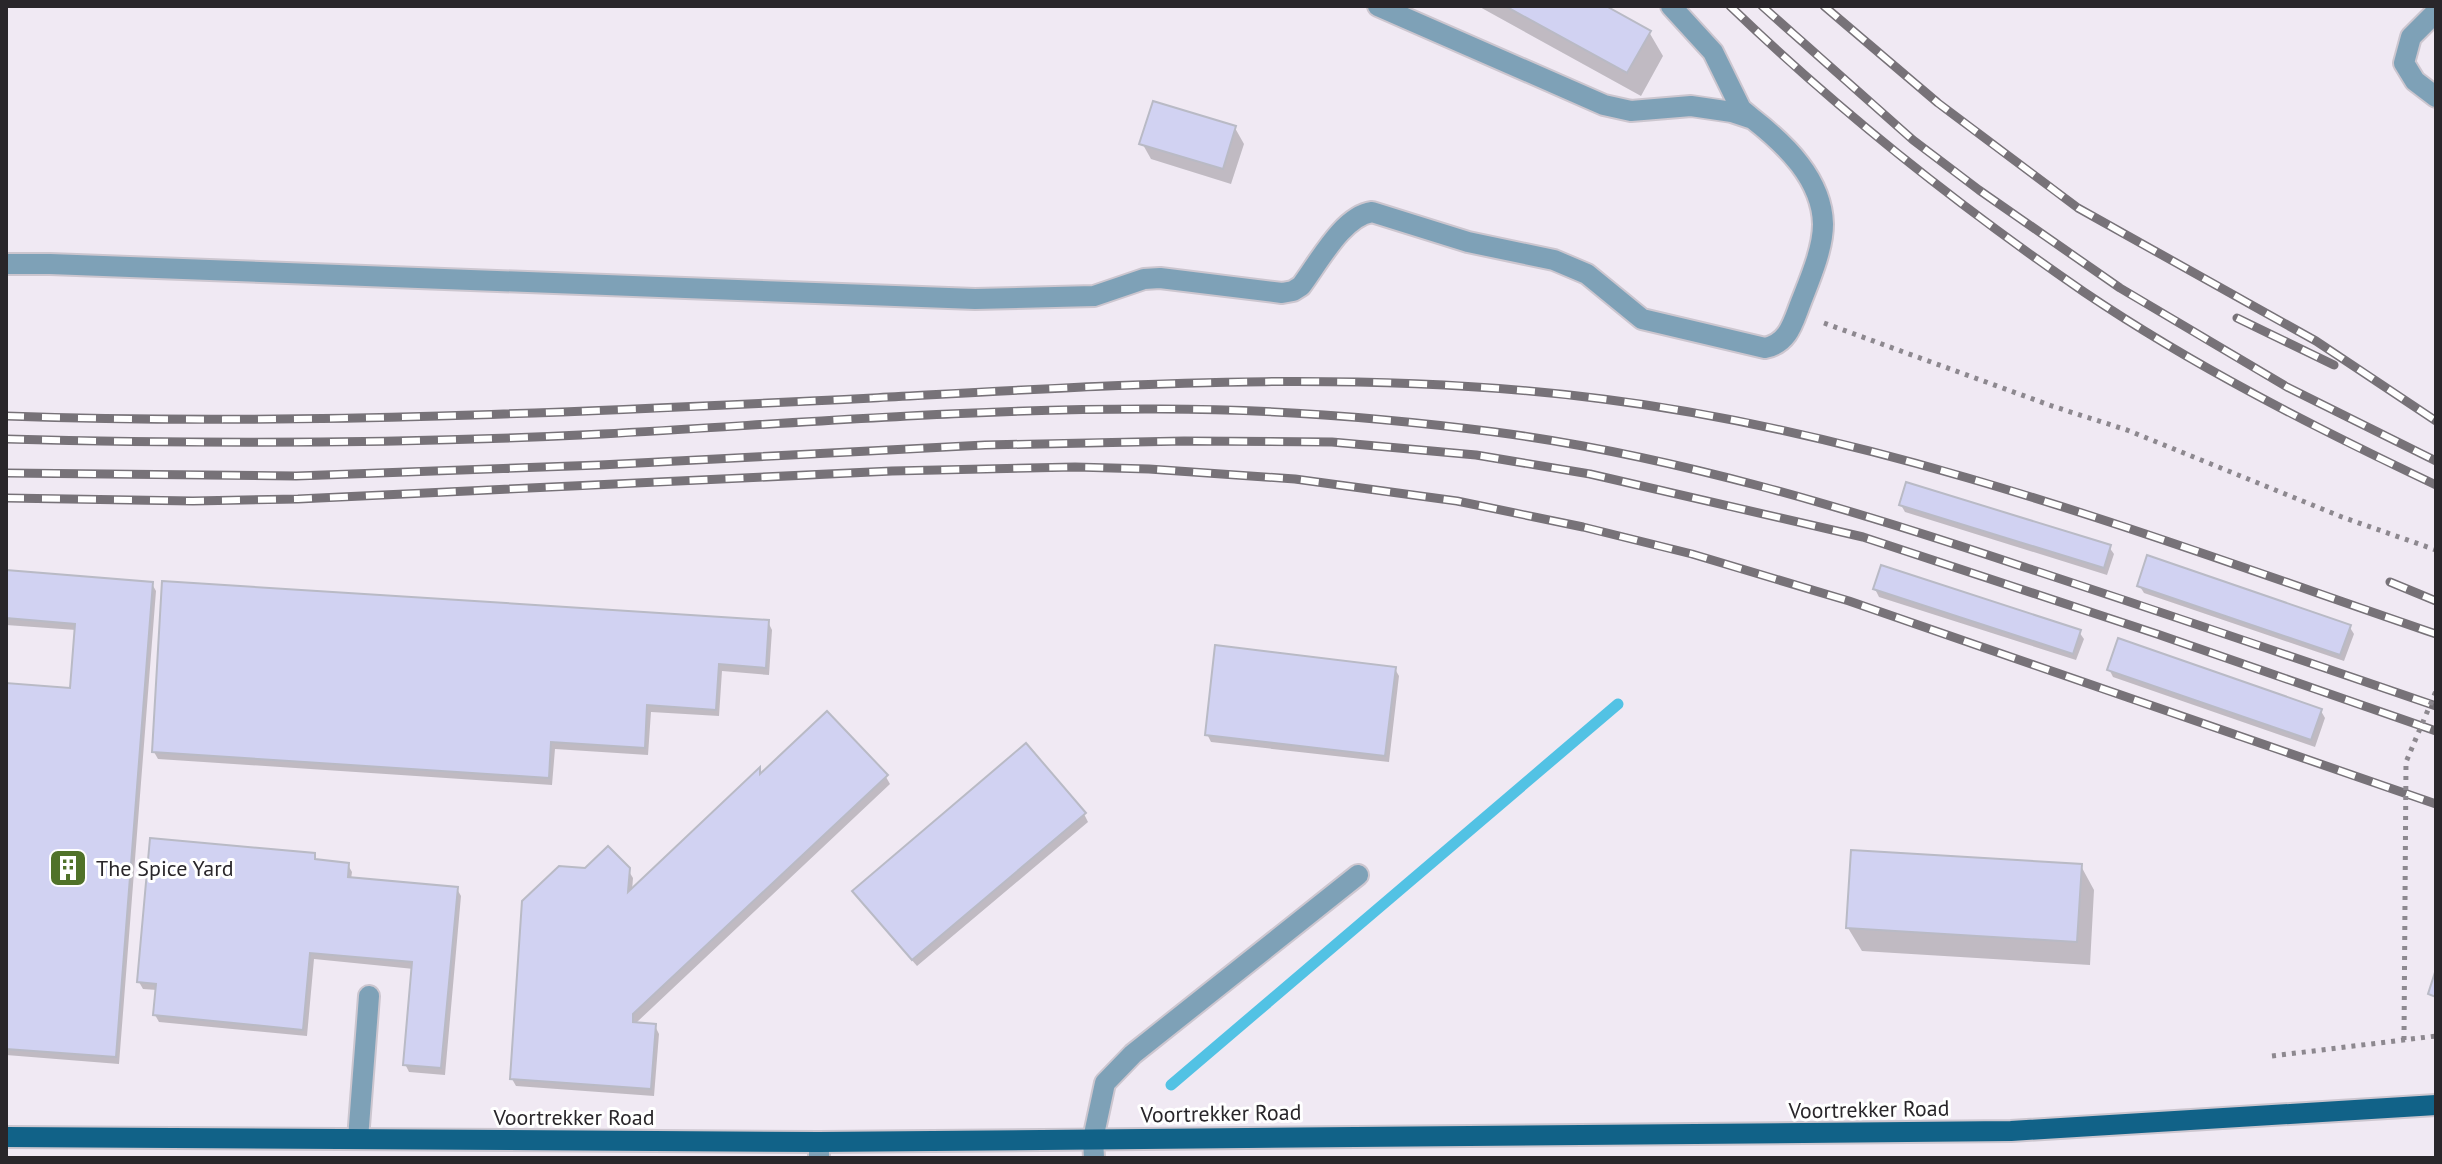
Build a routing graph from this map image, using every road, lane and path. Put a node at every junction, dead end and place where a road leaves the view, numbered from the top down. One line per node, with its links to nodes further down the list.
1 (1378, 6): 6 (street)
2 (1671, 6): 4 (street)
3 (2436, 12): 5 (street)
4 (1713, 52): 6 (street); 7 (street)
5 (2436, 97)
6 (1691, 106): 7 (street)
7 (1753, 119): 9 (street)
8 (6, 264): 9 (street)
9 (1797, 313): 10 (path)
10 (2436, 550)
11 (2436, 691): 15 (path, bridge)
12 (1358, 875): 20 (street)
13 (369, 996): 19 (street)
14 (2436, 1036): 15 (path)
15 (2404, 1040): 16 (path)
16 (2272, 1056)
17 (2436, 1105): 20 (main road, Voortrekker Road)
18 (6, 1137): 19 (main road, Voortrekker Road)
19 (358, 1149): 21 (main road, Voortrekker Road)
20 (1094, 1149): 21 (main road, Voortrekker Road)
21 (819, 1150)

